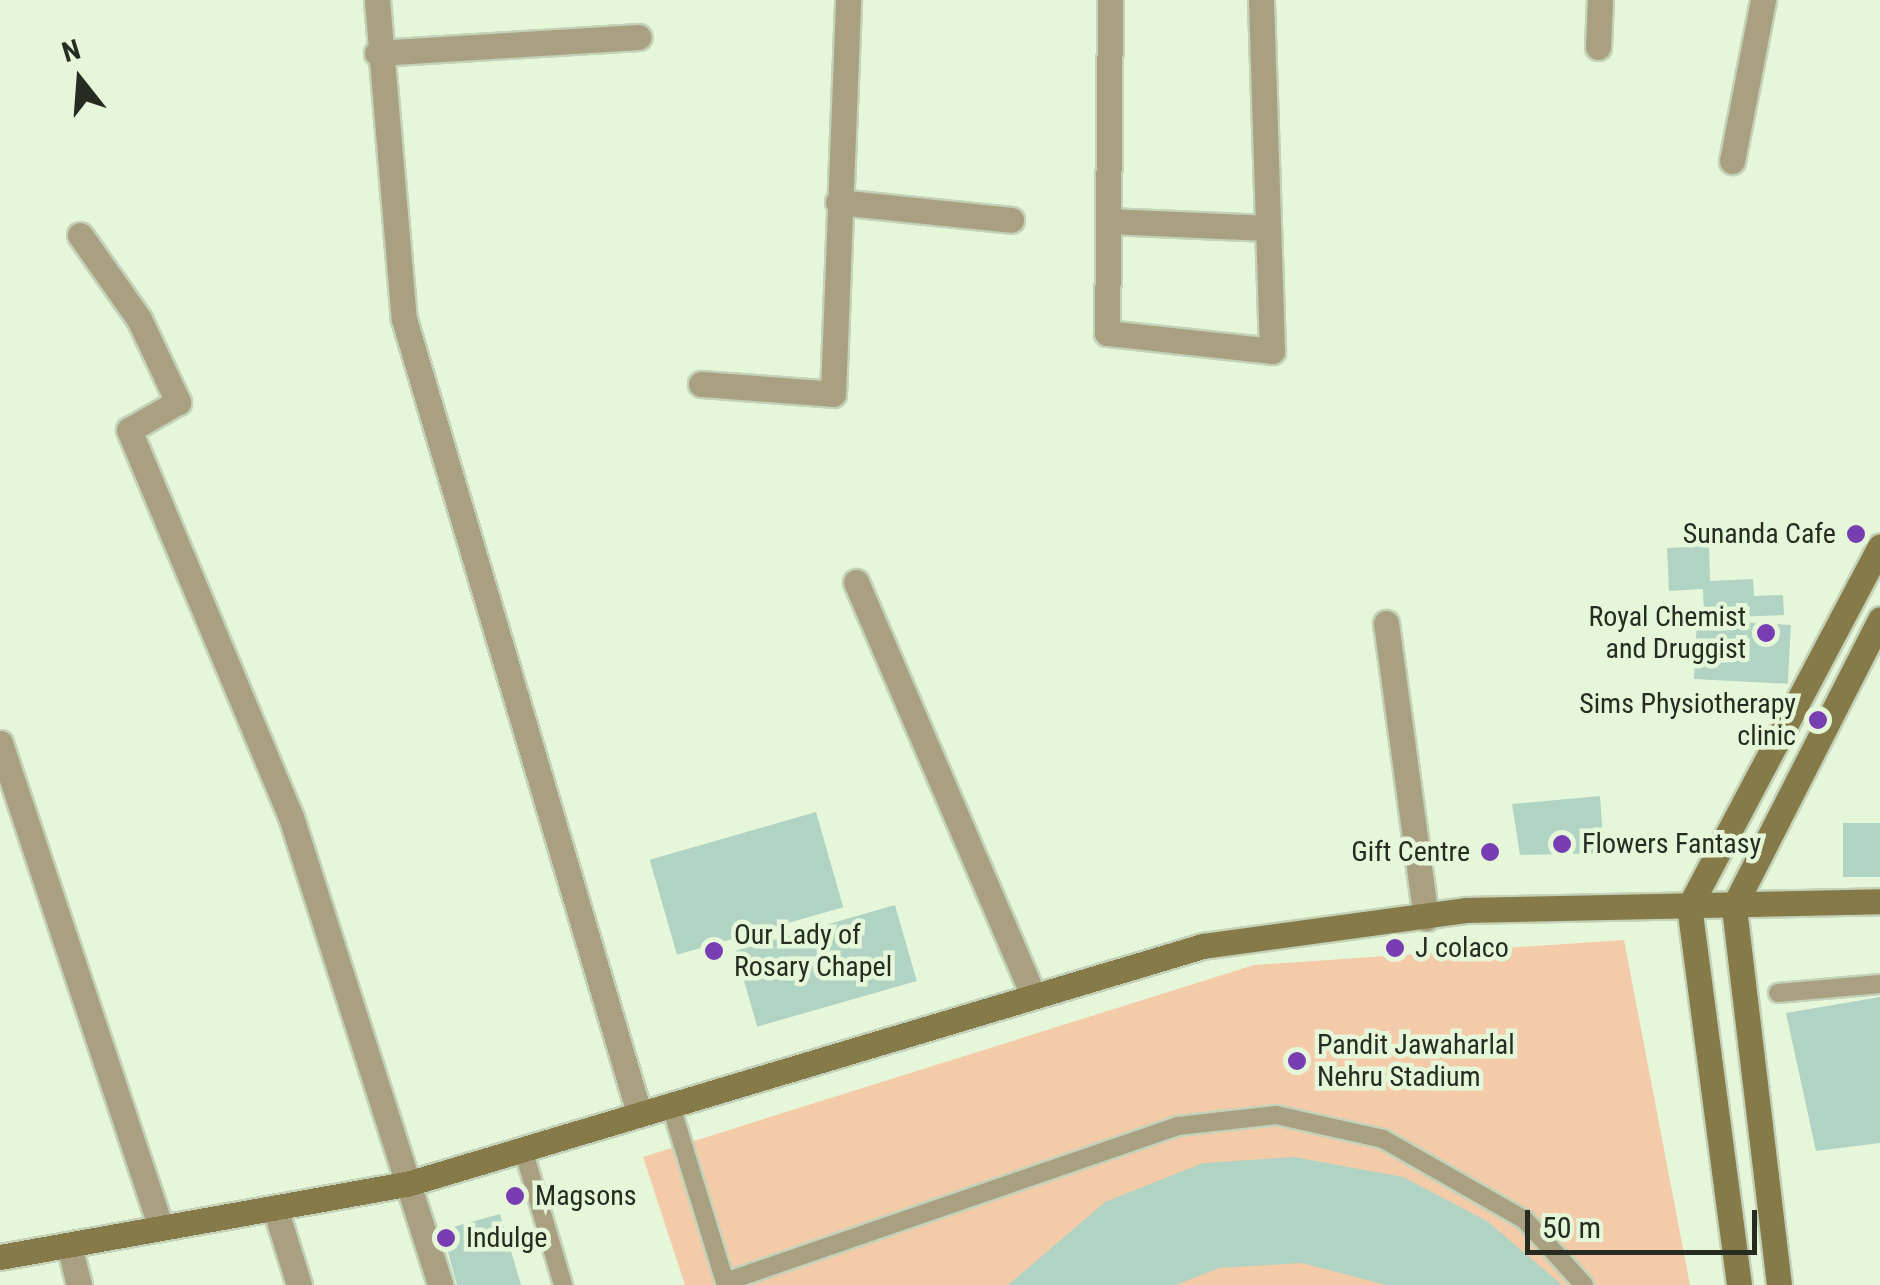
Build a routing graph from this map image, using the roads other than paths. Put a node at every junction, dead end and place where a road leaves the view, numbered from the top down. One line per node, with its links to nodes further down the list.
1 (377, 0): 9 (street)
2 (848, 0): 11 (street)
3 (1110, 0): 13 (street)
4 (1261, 0): 14 (street)
5 (1600, 0): 8 (street)
6 (1763, 0): 10 (street)
7 (639, 37): 9 (street)
8 (1598, 47)
9 (377, 52): 30 (street)
10 (1732, 161)
11 (838, 202): 12 (street); 16 (street)
12 (1011, 220)
13 (1108, 221): 14 (street); 14 (street)
14 (1268, 228)
15 (80, 235): 32 (street)
16 (702, 384)
17 (1880, 546): 24 (street)
18 (856, 582): 27 (street)
19 (1880, 619): 23 (street)
20 (1386, 623): 25 (street)
21 (0, 743): 34 (street)
22 (1880, 902): 23 (street)
23 (1734, 906): 24 (street); 44 (street)
24 (1688, 907): 25 (street); 43 (street)
25 (1426, 918): 27 (street)
26 (1880, 984): 28 (lane)
27 (1032, 993): 29 (street)
28 (1778, 993)
29 (670, 1104): 30 (street); 37 (lane)
30 (639, 1113): 31 (street)
31 (523, 1148): 32 (street); 41 (lane)
32 (408, 1184): 33 (street); 40 (street)
33 (275, 1208): 34 (street); 39 (street)
34 (161, 1228): 35 (street)
35 (68, 1245): 36 (street); 38 (street)
36 (0, 1257)
37 (726, 1284): 42 (lane)
38 (80, 1285)
39 (299, 1285)
40 (440, 1285)
41 (562, 1285)
42 (1584, 1285)
43 (1739, 1285)
44 (1779, 1285)

